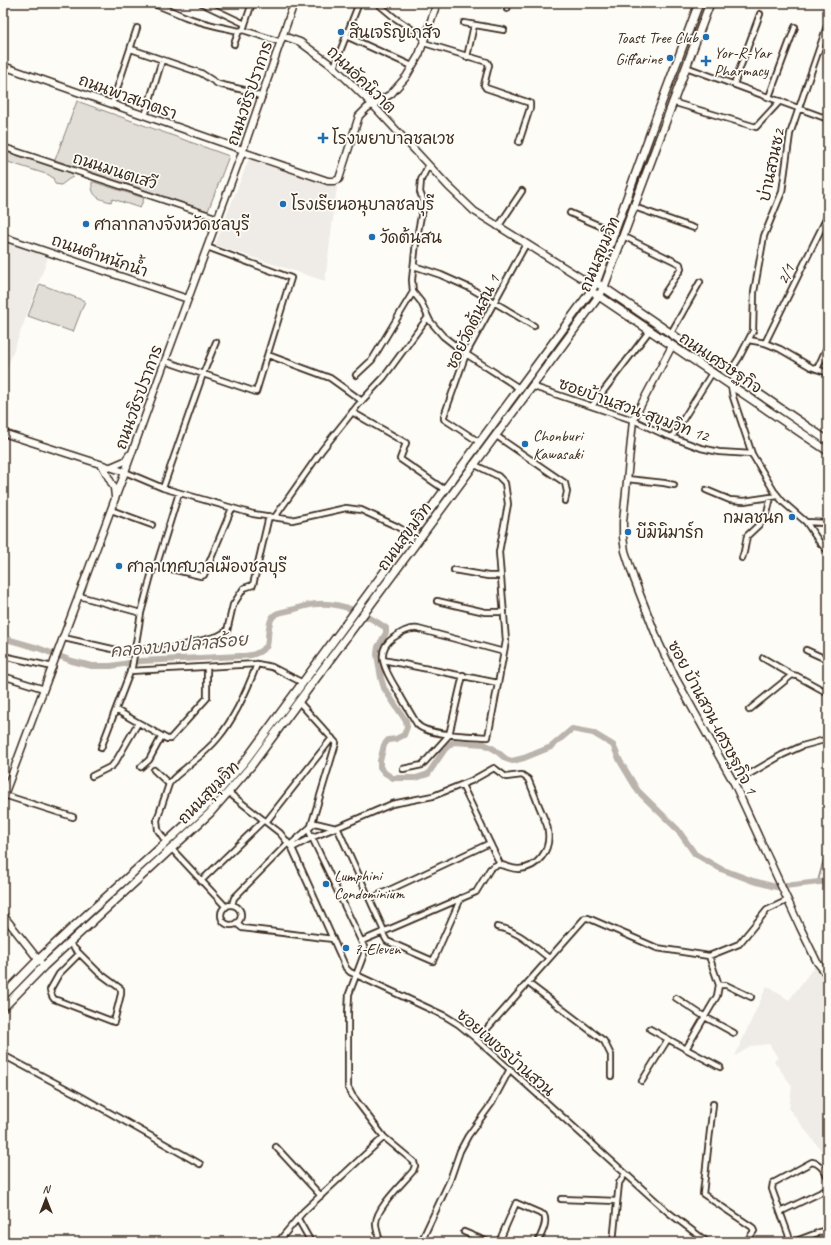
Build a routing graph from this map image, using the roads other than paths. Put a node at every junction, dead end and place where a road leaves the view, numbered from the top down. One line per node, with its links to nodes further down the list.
1 (151, 3): 18 (street)
2 (201, 3): 18 (street)
3 (252, 3): 18 (street)
4 (294, 3): 20 (street, ถนนวชิรปราการ)
5 (359, 3): 21 (street)
6 (377, 3): 22 (street)
7 (437, 3): 22 (street)
8 (509, 3): 11 (street)
9 (699, 3): 53 (main road, ถนนสุขุมวิท)
10 (710, 3): 31 (main road, ถนนสุขุมวิท)
11 (507, 9)
12 (760, 14): 32 (street)
13 (464, 23): 15 (street)
14 (828, 23): 39 (street, บ่านสวนซ2)
15 (474, 25): 19 (street); 26 (street)
16 (795, 27): 34 (street)
17 (137, 28): 25 (street)
18 (242, 28): 23 (street); 24 (street)
19 (504, 30)
20 (283, 36): 23 (street, ถนนวชิรปราการ); 30 (street, ถนนอัคนิวาต)
21 (346, 36): 29 (street); 30 (street)
22 (425, 40): 26 (street); 29 (street)
23 (281, 42): 33 (street, ถนนวชิรปราการ)
24 (234, 44)
25 (131, 49): 27 (street); 37 (street)
26 (467, 57): 42 (street)
27 (162, 60): 33 (street); 40 (street)
28 (3, 66): 37 (street, ถนนพาสเภตรา)
29 (412, 66): 38 (street)
30 (334, 67): 38 (street, ถนนอัคนิวาต)
31 (686, 67): 32 (street); 36 (main road, ถนนสุขุมวิท)
32 (734, 84): 34 (street)
33 (262, 97): 44 (street, ถนนวชิรปราการ)
34 (769, 97): 35 (street)
35 (780, 101): 36 (street); 39 (street)
36 (672, 102): 47 (main road, ถนนสุขุมวิท)
37 (112, 104): 40 (street, ถนนพาสเภตรา)
38 (372, 104): 44 (street, ถนนพาสเภตรา); 45 (street, ถนนอัคนิวาต)
39 (799, 108): 41 (street); 73 (street, บ่านสวนซ2)
40 (145, 116): 44 (street, ถนนพาสเภตรา)
41 (828, 119)
42 (519, 142)
43 (3, 147): 50 (street, ถนนมนตเสวี)
44 (243, 151): 50 (street, ถนนวชิรปราการ)
45 (428, 166): 51 (street, ถนนอัคนิวาต); 58 (street)
46 (522, 191): 51 (street)
47 (634, 207): 52 (street); 54 (main road, ถนนสุขุมวิท)
48 (570, 213): 53 (street)
49 (828, 216): 75 (street, 2/1)
50 (218, 218): 57 (street, ถนนวชิรปราการ)
51 (498, 227): 56 (street, ถนนอัคนิวาต)
52 (694, 228)
53 (614, 232): 61 (main road, ถนนสุขุมวิท)
54 (623, 236): 62 (main road, ถนนสุขุมวิท); 65 (street)
55 (3, 237): 67 (street, ถนนตำหนักน้ำ)
56 (526, 244): 59 (street, ถนนอัคนิวาต); 68 (street, ซอยวัดต้นสน 1)
57 (207, 247): 67 (street, ถนนวชิรปราการ); 79 (street)
58 (414, 266): 64 (street); 68 (street)
59 (586, 281): 61 (street, ถนนอัคนิวาต); 63 (street)
60 (700, 282): 72 (street)
61 (596, 283): 62 (main road, ถนนเศรษฐกิจ); 63 (main road, ถนนสุขุมวิท)
62 (604, 288): 66 (main road, ถนนสุขุมวิท); 72 (main road, ถนนเศรษฐกิจ)
63 (591, 291): 66 (main road, ถนนเศรษฐกิจ); 89 (main road, ถนนสุขุมวิท)
64 (413, 292): 69 (street); 86 (street)
65 (664, 294)
66 (599, 296): 71 (main road, ถนนเศรษฐกิจ); 87 (main road, ถนนสุขุมวิท)
67 (188, 299): 80 (street, ถนนวชิรปราการ)
68 (494, 302): 70 (street); 78 (street, ซอยวัดต้นสน 1)
69 (428, 317): 78 (street); 90 (street)
70 (534, 326)
71 (650, 330): 77 (main road, ถนนเศรษฐกิจ); 91 (street)
72 (671, 333): 83 (main road, ถนนเศรษฐกิจ)
73 (749, 340): 75 (street); 83 (street)
74 (216, 342): 85 (street)
75 (765, 343): 81 (street)
76 (828, 345): 81 (street)
77 (672, 346): 82 (main road, ถนนเศรษฐกิจ); 93 (street, ซอย บ้านสวน-เศรษฐกิจ 1)
78 (466, 354): 89 (street); 98 (street, ซอยวัดต้นสน 1)
79 (268, 355): 85 (street); 90 (street)
80 (165, 361): 85 (street); 99 (street, ถนนวชิรปราการ)
81 (817, 369): 84 (street)
82 (712, 373): 88 (main road, ถนนเศรษฐกิจ); 96 (street)
83 (729, 373): 97 (main road, ถนนเศรษฐกิจ)
84 (828, 373)
85 (203, 374): 109 (street)
86 (356, 375)
87 (531, 386): 91 (street, ซอยบ้านสวน-สุขุมวิท 12); 95 (main road, ถนนสุขุมวิท)
88 (731, 386): 100 (main road, ถนนเศรษฐกิจ); 101 (street)
89 (519, 388): 98 (main road, ถนนสุขุมวิท)
90 (362, 402): 92 (street)
91 (592, 406): 93 (street, ซอยบ้านสวน-สุขุมวิท 12)
92 (352, 412): 110 (street); 120 (street)
93 (633, 420): 96 (street, ซอยบ้านสวน-สุขุมวิท 12); 107 (street, ซอย บ้านสวน-เศรษฐกิจ 1)
94 (3, 433): 104 (street)
95 (495, 435): 103 (main road, ถนนสุขุมวิท); 116 (street)
96 (672, 437): 101 (street, ซอยบ้านสวน-สุขุมวิท 12)
97 (828, 441)
98 (479, 442): 102 (main road, ถนนสุขุมวิท)
99 (133, 449): 105 (street); 106 (street, ถนนวชิรปราการ)
100 (828, 451)
101 (752, 454): 113 (street)
102 (466, 460): 103 (street); 110 (main road, ถนนสุขุมวิท)
103 (474, 464): 129 (street); 140 (main road, ถนนสุขุมวิท)
104 (102, 465): 105 (street); 114 (street)
105 (110, 467): 106 (street)
106 (125, 472): 109 (street); 114 (street, ถนนวชิรปราการ)
107 (627, 479): 108 (street); 168 (street, ซอย บ้านสวน-เศรษฐกิจ 1)
108 (674, 485)
109 (164, 488): 112 (street)
110 (444, 490): 124 (main road, ถนนสุขุมวิท)
111 (706, 490): 115 (street)
112 (179, 493): 117 (street); 127 (street)
113 (778, 496): 115 (street); 121 (street)
114 (116, 498): 118 (street, ถนนวชิรปราการ)
115 (771, 498): 126 (street)
116 (565, 501)
117 (232, 508): 119 (street); 127 (street)
118 (111, 510): 123 (street); 130 (street, ถนนวชิรปราการ)
119 (269, 516): 120 (street); 138 (street)
120 (275, 517): 124 (street)
121 (806, 522): 122 (street); 125 (street)
122 (828, 523)
123 (152, 525)
124 (411, 535): 136 (main road, ถนนสุขุมวิท)
125 (828, 551)
126 (742, 558)
127 (156, 567): 133 (street)
128 (454, 570): 129 (street)
129 (501, 576): 132 (street)
130 (79, 596): 133 (street); 134 (street, ถนนวชิรปราการ)
131 (437, 601): 132 (street)
132 (504, 612): 137 (street)
133 (141, 613): 138 (street)
134 (64, 638): 138 (street); 145 (street, ถนนวชิรปราการ)
135 (806, 650): 143 (street)
136 (325, 652): 140 (main road); 151 (main road, ถนนสุขุมวิท)
137 (504, 652): 142 (street); 152 (street)
138 (134, 654): 147 (street)
139 (3, 656): 145 (street)
140 (332, 657): 155 (main road, ถนนสุขุมวิท)
141 (762, 658): 148 (street)
142 (383, 660): 150 (street); 159 (street)
143 (828, 660)
144 (257, 664): 146 (street); 151 (street); 169 (street)
145 (53, 667): 153 (street, ถนนวชิรปราการ)
146 (206, 667): 147 (street); 160 (street)
147 (131, 669): 156 (street)
148 (792, 675): 154 (street); 157 (street)
149 (3, 676): 153 (street)
150 (463, 676): 152 (street); 159 (street)
151 (303, 683): 179 (main road, ถนนสุขุมวิท)
152 (498, 683): 159 (street)
153 (44, 689): 172 (street, ถนนวชิรปราการ)
154 (828, 692)
155 (299, 702): 161 (street); 171 (main road, ถนนสุขุมวิท)
156 (116, 710): 158 (street); 163 (street)
157 (749, 710)
158 (138, 722): 160 (street); 167 (street)
159 (448, 735): 165 (street)
160 (162, 736): 164 (street)
161 (332, 738): 174 (street); 175 (street)
162 (828, 739): 168 (street)
163 (101, 748)
164 (141, 767)
165 (403, 769)
166 (154, 770): 169 (street)
167 (92, 776)
168 (734, 783): 186 (street, ซอย บ้านสวน-เศรษฐกิจ 1)
169 (169, 784): 179 (street)
170 (462, 785): 176 (street); 178 (street); 182 (street)
171 (229, 793): 174 (street, ซอยเพชรบ้านสวน); 181 (main road, ถนนสุขุมวิท)
172 (4, 797): 173 (street)
173 (73, 817)
174 (265, 821): 180 (street, ซอยเพชรบ้านสวน); 183 (street)
175 (309, 827): 176 (street); 177 (street); 180 (street)
176 (336, 828): 177 (street); 185 (street)
177 (312, 837): 180 (street); 194 (street)
178 (490, 843): 182 (street); 185 (street)
179 (164, 844): 199 (main road, ถนนสุขุมวิท)
180 (290, 845): 187 (street); 193 (street, ซอยเพชรบ้านสวน)
181 (171, 848): 183 (street); 195 (main road, ถนนสุขุมวิท)
182 (500, 864): 184 (street)
183 (201, 881): 188 (street)
184 (461, 898): 192 (street); 192 (street)
185 (370, 899): 192 (street)
186 (788, 900): 197 (street); 202 (street, ซอย บ้านสวน-เศรษฐกิจ 1)
187 (232, 905): 188 (street); 190 (street)
188 (226, 907): 190 (street)
189 (3, 916): 199 (street)
190 (236, 923): 193 (street)
191 (497, 926): 198 (street)
192 (383, 932): 194 (street)
193 (333, 939): 201 (street, ซอยเพชรบ้านสวน)
194 (362, 941): 201 (street)
195 (69, 943): 196 (street); 200 (main road, ถนนสุขุมวิท)
196 (79, 954): 196 (street)
197 (709, 956): 198 (street); 204 (street)
198 (549, 958): 203 (street)
199 (38, 960): 200 (street); 205 (main road, ถนนสุขุมวิท)
200 (44, 966): 208 (main road, ถนนสุขุมวิท)
201 (356, 975): 212 (street, ซอยเพชรบ้านสวน); 221 (street)
202 (828, 976)
203 (528, 983): 212 (street); 218 (street)
204 (719, 985): 206 (street); 209 (street)
205 (3, 996)
206 (751, 997)
207 (676, 998): 209 (street)
208 (3, 1008)
209 (705, 1017): 211 (street); 214 (street)
210 (650, 1029): 213 (street)
211 (734, 1033)
212 (475, 1038): 217 (street, ซอยเพชรบ้านสวน)
213 (668, 1039): 214 (street); 219 (street)
214 (686, 1049): 216 (street)
215 (3, 1055): 223 (street)
216 (720, 1067)
217 (510, 1069): 224 (street, ซอยเพชรบ้านสวน); 237 (street)
218 (611, 1076)
219 (642, 1081)
220 (713, 1104): 243 (street)
221 (384, 1137): 227 (street); 236 (street)
222 (276, 1147): 227 (street)
223 (200, 1164)
224 (624, 1174): 229 (street); 242 (street, ซอยเพชรบ้านสวน)
225 (828, 1177): 230 (street)
226 (828, 1189): 230 (street)
227 (321, 1196): 231 (street)
228 (561, 1199): 229 (street)
229 (617, 1201): 241 (street)
230 (780, 1212): 244 (street)
231 (298, 1219): 234 (street); 235 (street)
232 (828, 1229): 244 (street)
233 (464, 1232): 238 (street)
234 (278, 1242)
235 (311, 1242)
236 (380, 1242)
237 (421, 1242)
238 (488, 1242)
239 (499, 1242): 240 (street)
240 (538, 1242)
241 (613, 1242)
242 (707, 1242)
243 (746, 1242)
244 (792, 1242)

